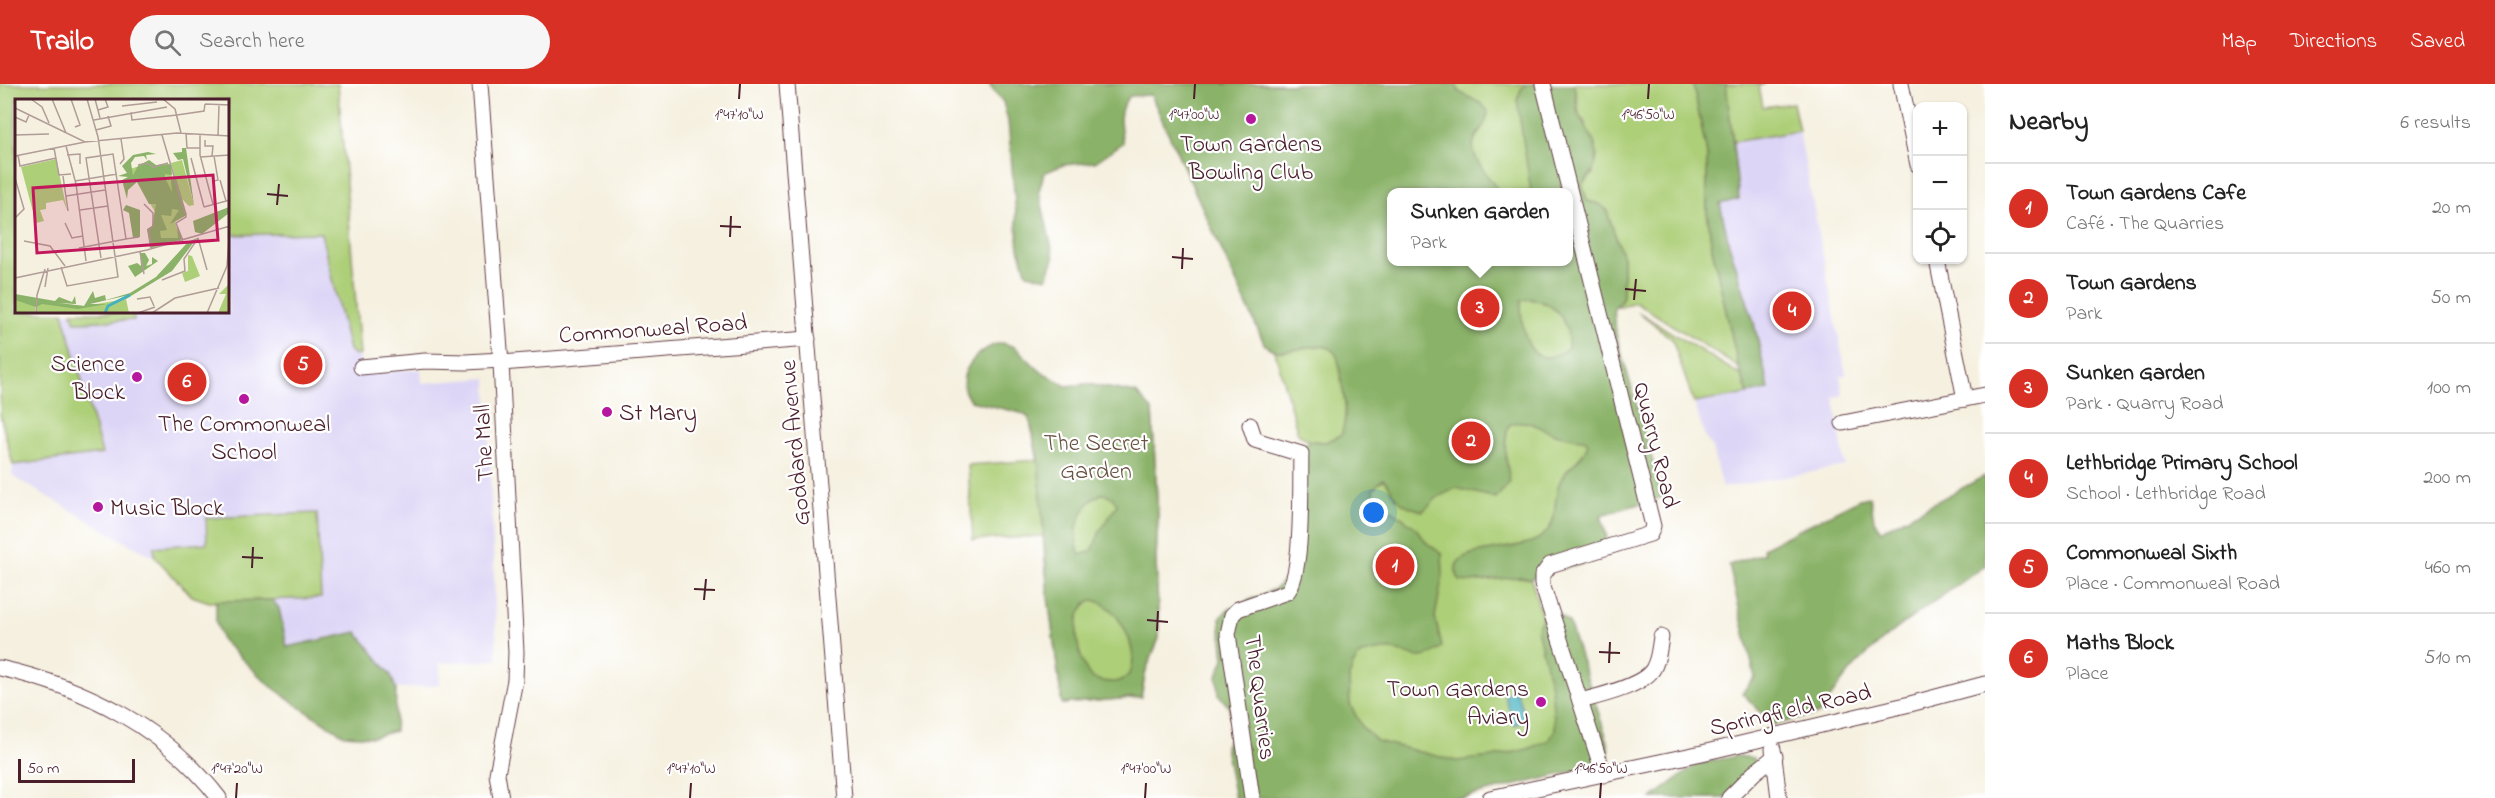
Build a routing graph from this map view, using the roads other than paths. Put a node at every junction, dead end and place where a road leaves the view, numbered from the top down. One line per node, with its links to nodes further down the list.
1 (480, 84): 10 (street, The Mall)
2 (787, 84): 9 (street, Goddard Avenue)
3 (1543, 84): 6 (street, Quarry Road)
4 (1901, 84): 5 (street)
5 (1915, 156)
6 (1569, 188)
7 (1573, 205): 19 (street, Quarry Road)
8 (1938, 264): 13 (street)
9 (808, 339): 10 (street, Commonweal Road); 25 (street, Goddard Avenue)
10 (501, 361): 11 (street, Commonweal Road); 24 (street, The Mall)
11 (361, 367)
12 (1985, 395): 13 (street)
13 (1965, 399): 14 (street)
14 (1843, 423)
15 (1250, 425): 26 (street, The Quarries)
16 (1661, 637): 19 (street)
17 (0, 668): 23 (street)
18 (1985, 684): 20 (street, Springfield Road)
19 (1580, 701): 22 (street, Quarry Road)
20 (1772, 737): 21 (street); 22 (street, Springfield Road)
21 (1775, 756): 28 (street); 29 (street)
22 (1604, 775): 27 (street, Springfield Road)
23 (219, 798)
24 (501, 798)
25 (844, 798)
26 (1252, 798)
27 (1490, 798)
28 (1729, 798)
29 (1779, 798)

